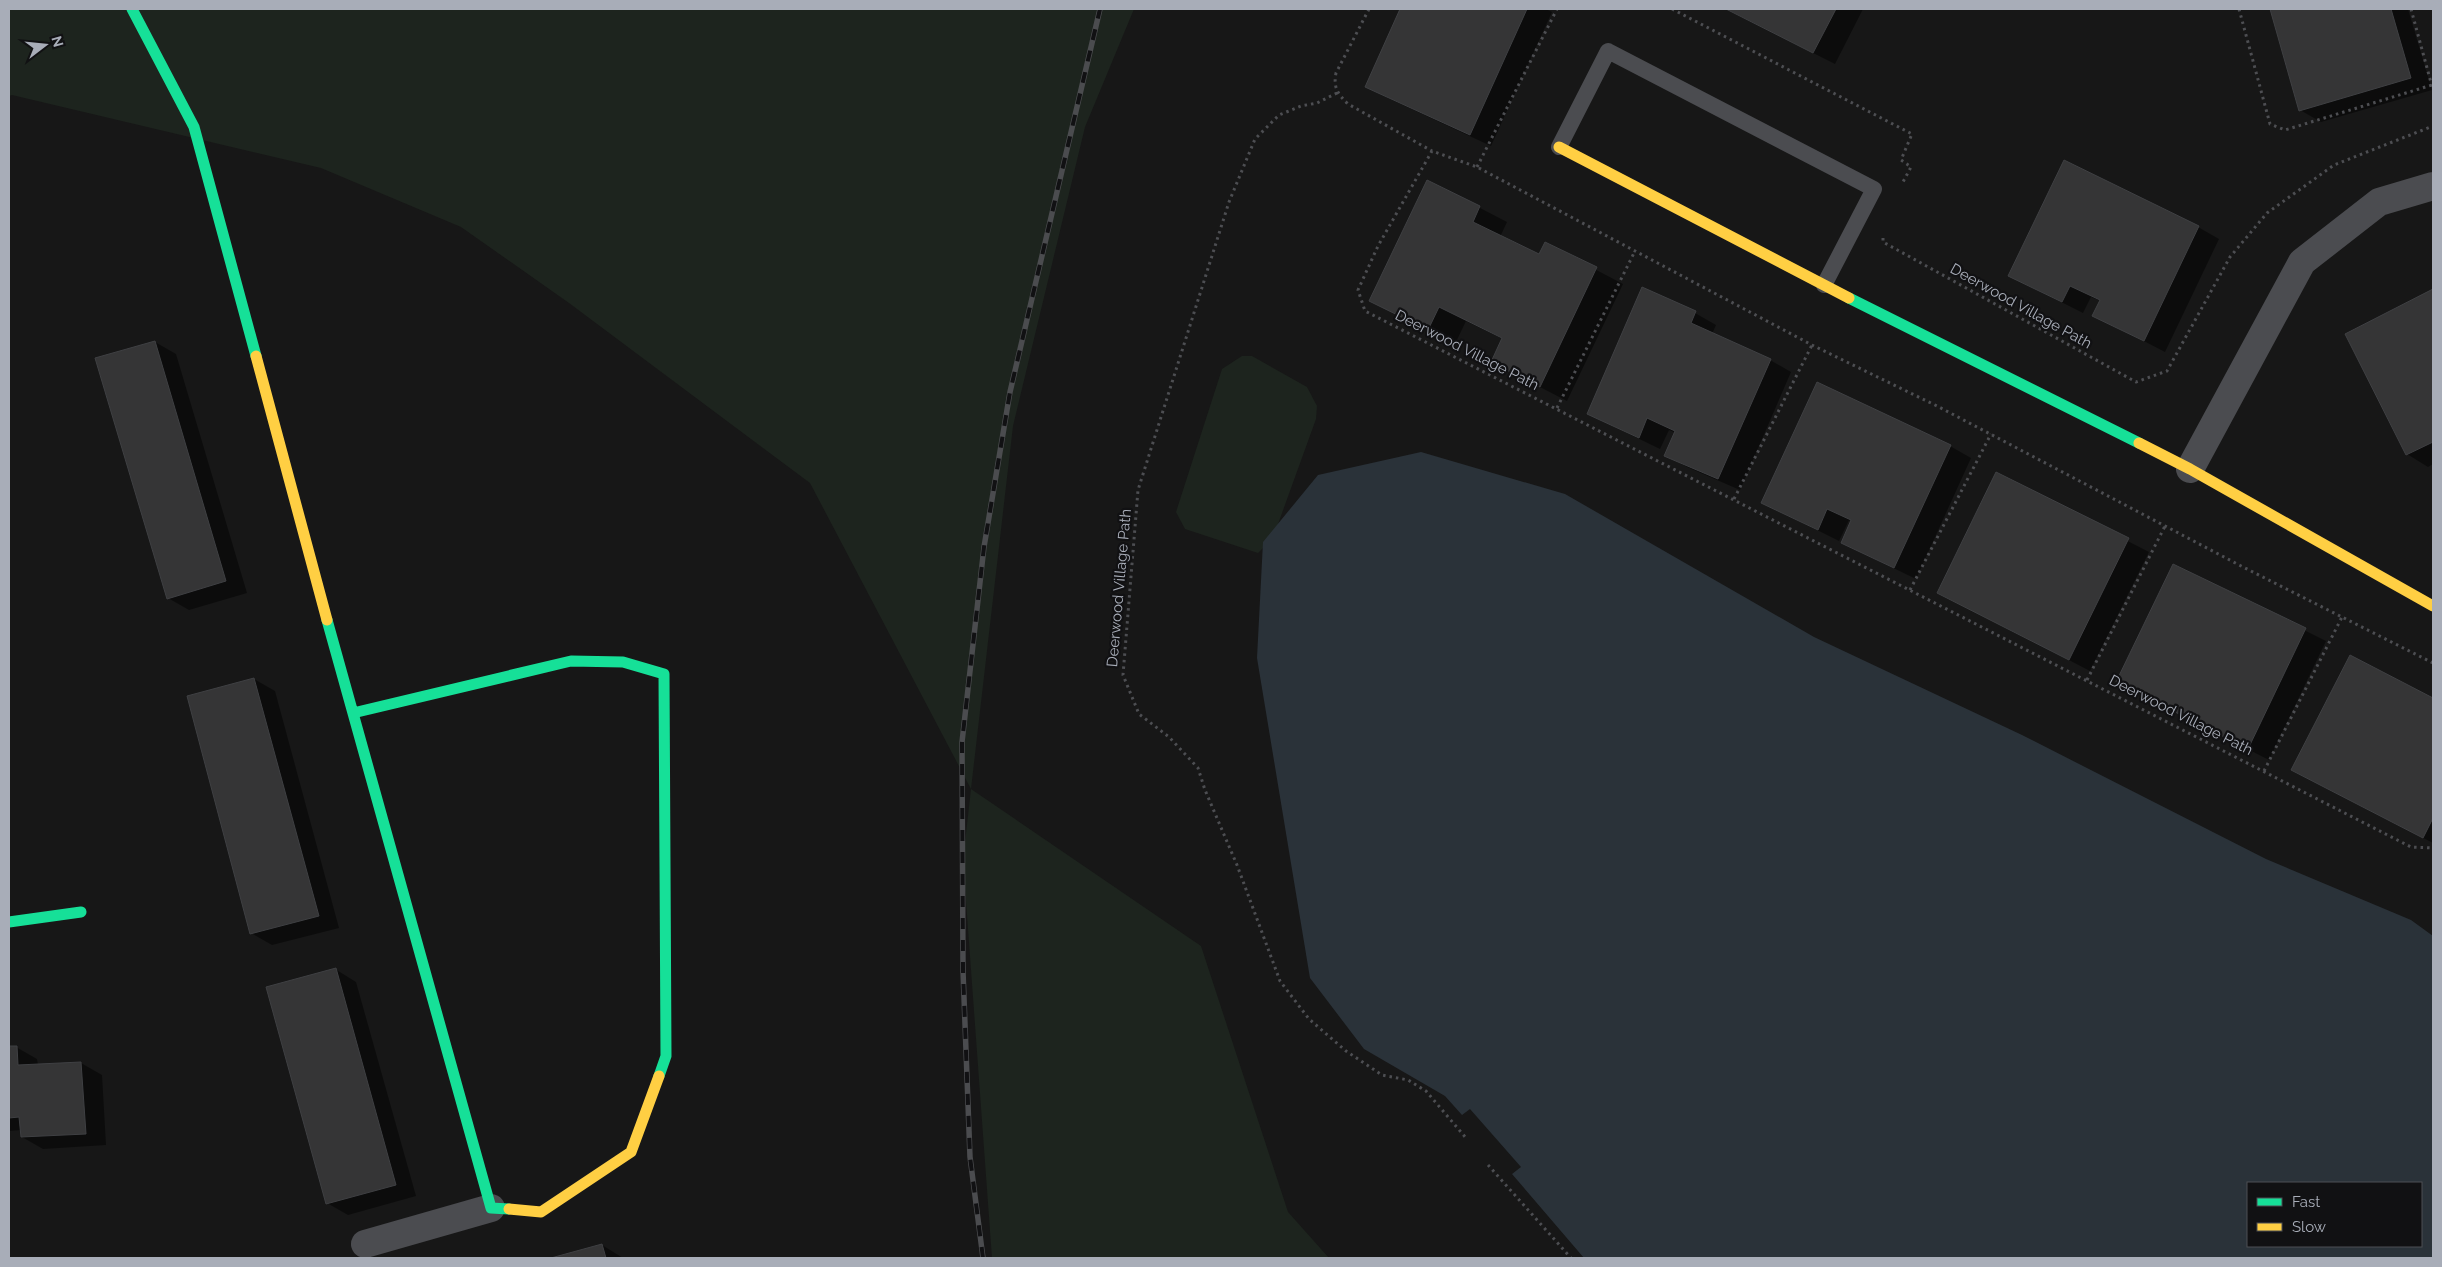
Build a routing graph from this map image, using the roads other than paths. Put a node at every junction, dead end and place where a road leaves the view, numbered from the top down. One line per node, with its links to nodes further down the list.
1 (132, 9): 7 (street)
2 (1559, 147): 4 (street); 4 (lane)
3 (2433, 186): 5 (street)
4 (1824, 285): 5 (street)
5 (2190, 469): 6 (street)
6 (2433, 606)
7 (354, 714): 10 (street); 10 (street)
8 (81, 912): 9 (street)
9 (9, 922)
10 (491, 1208): 11 (street)
11 (365, 1244)

